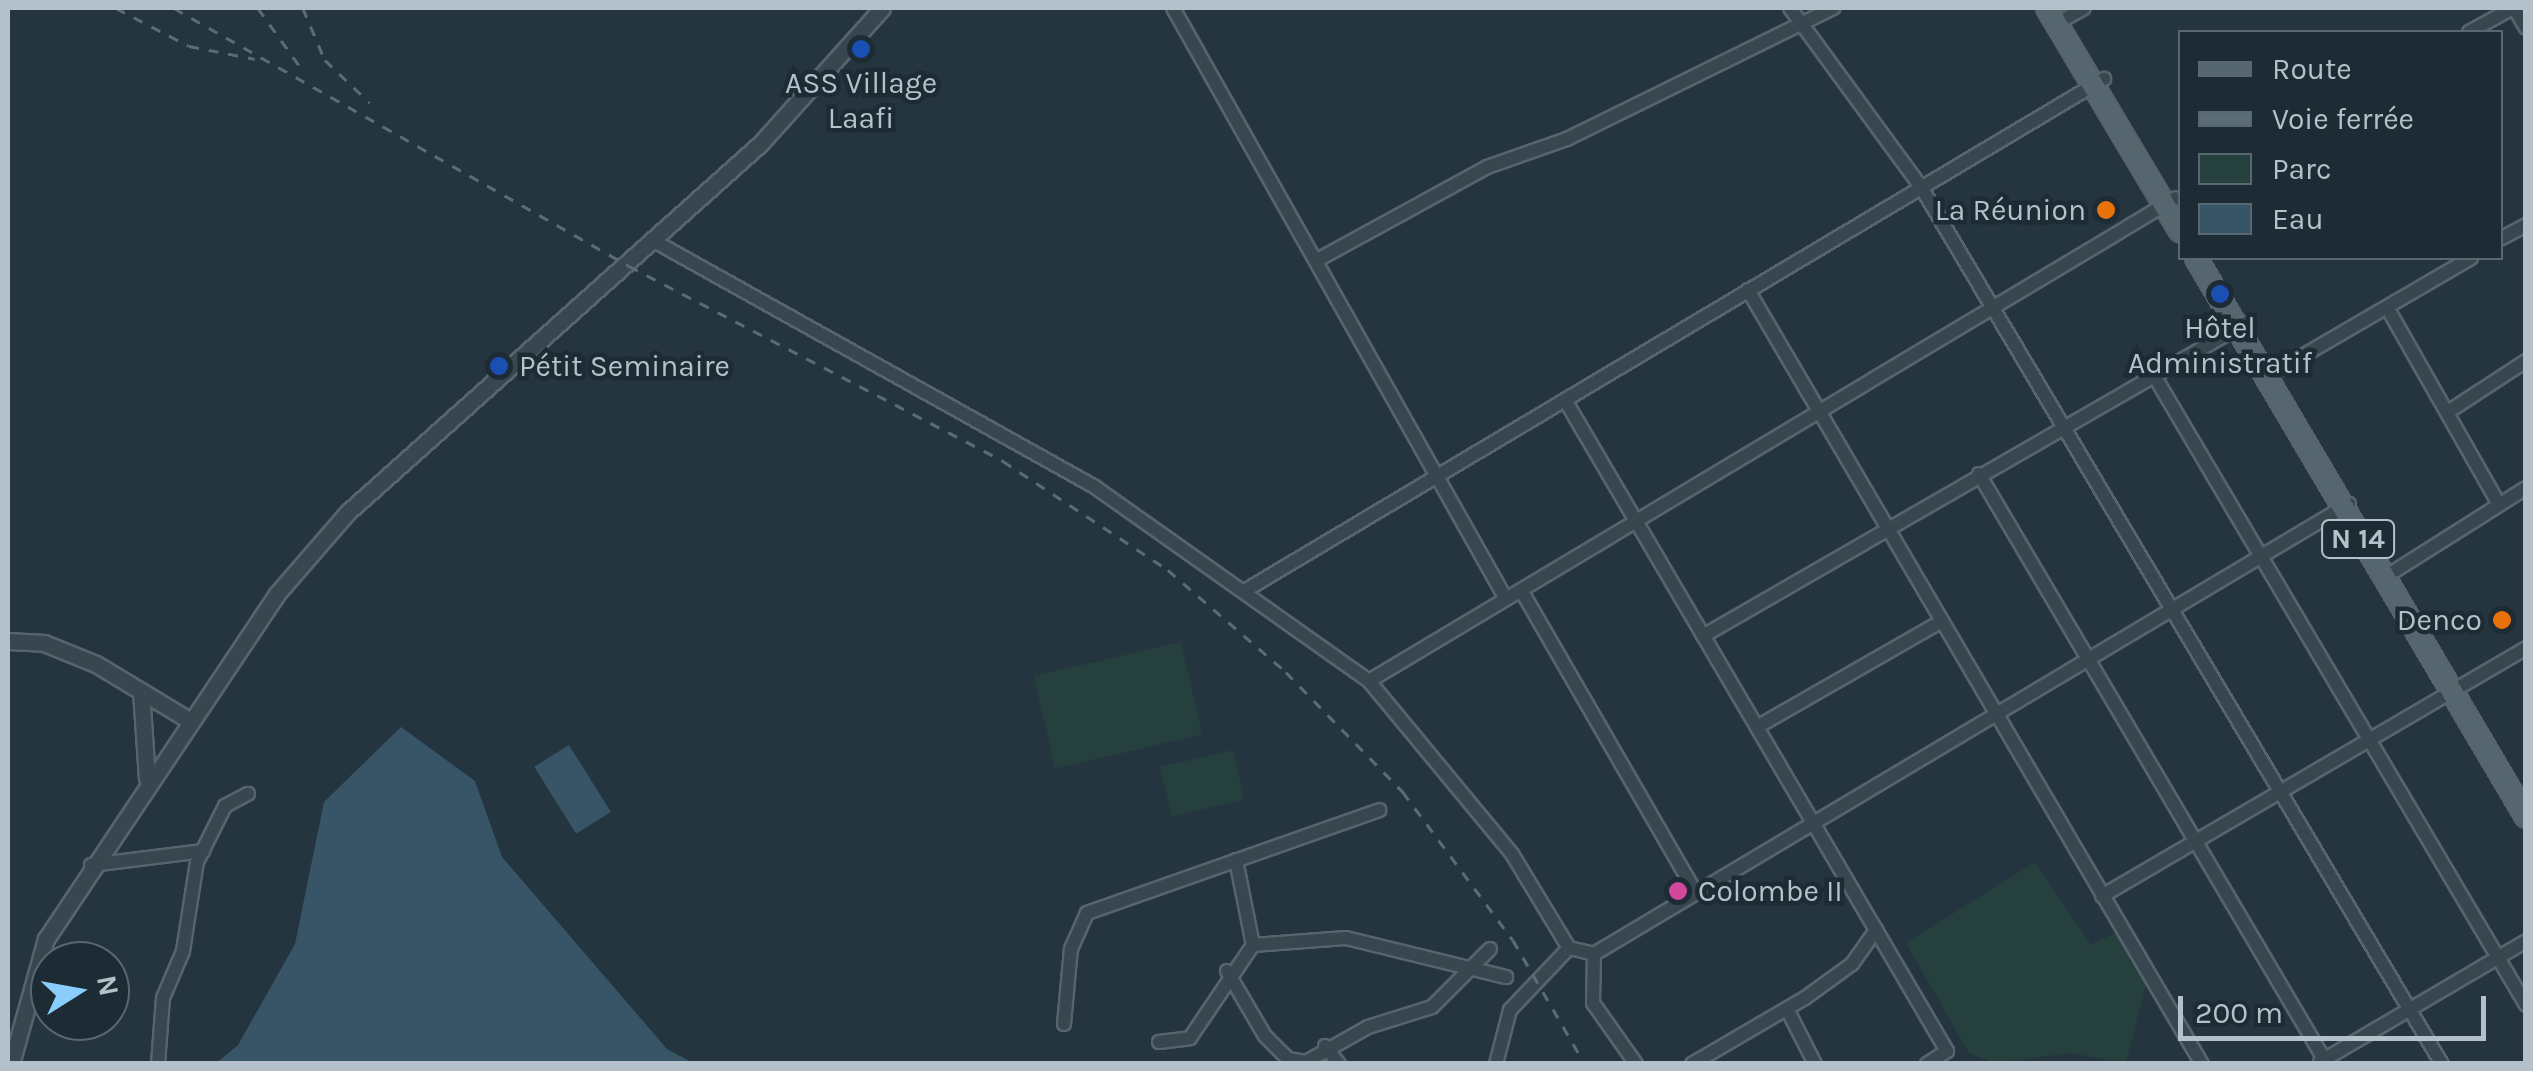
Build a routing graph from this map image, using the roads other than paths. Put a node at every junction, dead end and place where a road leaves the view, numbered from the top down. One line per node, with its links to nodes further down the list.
1 (882, 8): 16 (street)
2 (1173, 8): 17 (street)
3 (1790, 8): 8 (street)
4 (1833, 8): 8 (street)
5 (2046, 8): 11 (main road)
6 (2513, 8): 9 (street); 10 (street)
7 (2071, 11): 11 (main road)
8 (1801, 24): 12 (street); 17 (street)
9 (2526, 28)
10 (2473, 30)
11 (2098, 82): 12 (street); 13 (main road)
12 (1921, 188): 21 (street); 22 (street)
13 (2174, 203): 22 (street)
14 (2526, 225): 15 (street)
15 (2503, 238)
16 (654, 241): 41 (street); 54 (street)
17 (1321, 258): 33 (street)
18 (2197, 260): 24 (main road, N 14)
19 (2210, 260): 24 (main road, N 14)
20 (2468, 260): 23 (street)
21 (1748, 290): 28 (street); 30 (street)
22 (1992, 308): 30 (street); 31 (street)
23 (2388, 309): 27 (street); 29 (street)
24 (2240, 326): 26 (street); 27 (main road, N 14)
25 (2526, 361): 29 (street)
26 (2152, 372): 31 (street); 39 (street)
27 (2269, 375): 36 (main road, N 14)
28 (1564, 400): 33 (street); 37 (street)
29 (2451, 410): 35 (street)
30 (1820, 412): 37 (street); 38 (street)
31 (2062, 425): 32 (street); 44 (street)
32 (1979, 474): 38 (street); 49 (street)
33 (1434, 478): 41 (street); 43 (street)
34 (2526, 488): 35 (street)
35 (2499, 504): 40 (street)
36 (2345, 506): 39 (street); 40 (main road, N 14)
37 (1636, 522): 42 (street); 46 (street)
38 (1887, 528): 45 (street); 46 (street)
39 (2260, 556): 44 (street); 56 (street)
40 (2387, 576): 51 (main road, N 14)
41 (1246, 590): 50 (street)
42 (1521, 590): 43 (street); 68 (street)
43 (1506, 600): 50 (street)
44 (2172, 610): 49 (street); 58 (street)
45 (1942, 621): 53 (street); 55 (street)
46 (1704, 636): 55 (street)
47 (8, 641): 52 (street)
48 (2526, 648): 51 (street)
49 (2088, 660): 53 (street); 64 (street)
50 (1369, 681): 73 (street)
51 (2457, 688): 56 (street); 59 (main road, N 14); 62 (main road, N 14)
52 (141, 691): 54 (street); 57 (street)
53 (1996, 714): 63 (street); 69 (street)
54 (187, 719): 57 (street)
55 (1757, 727): 63 (street)
56 (2369, 740): 58 (street); 76 (street)
57 (147, 778): 67 (street)
58 (2280, 792): 64 (street); 82 (street)
59 (2526, 793)
60 (248, 794): 65 (street)
61 (1379, 810): 66 (street)
62 (2526, 817)
63 (1813, 823): 68 (street); 70 (street)
64 (2196, 841): 69 (street); 87 (street)
65 (203, 852): 67 (street); 89 (street)
66 (1236, 860): 72 (street); 83 (street)
67 (87, 866): 88 (street)
68 (1696, 893): 75 (street)
69 (2102, 896): 96 (street)
70 (1876, 930): 81 (street); 95 (street)
71 (2526, 942): 76 (street)
72 (1253, 946): 77 (street); 78 (street)
73 (1569, 948): 75 (street); 91 (street)
74 (1490, 949): 78 (street)
75 (1594, 954): 92 (street)
76 (2497, 958): 80 (street); 82 (street)
77 (1227, 971): 84 (street); 86 (street)
78 (1473, 971): 79 (street); 85 (street)
79 (1506, 977)
80 (2526, 1005)
81 (1787, 1009): 93 (street); 94 (street)
82 (2410, 1009): 87 (street); 97 (street)
83 (1064, 1024)
84 (1159, 1042)
85 (1325, 1046): 86 (street); 90 (street)
86 (1306, 1062)
87 (2323, 1062)
88 (12, 1064)
89 (158, 1064)
90 (1338, 1064)
91 (1496, 1064)
92 (1636, 1064)
93 (1692, 1064)
94 (1815, 1064)
95 (1927, 1064)
96 (2202, 1064)
97 (2442, 1064)

